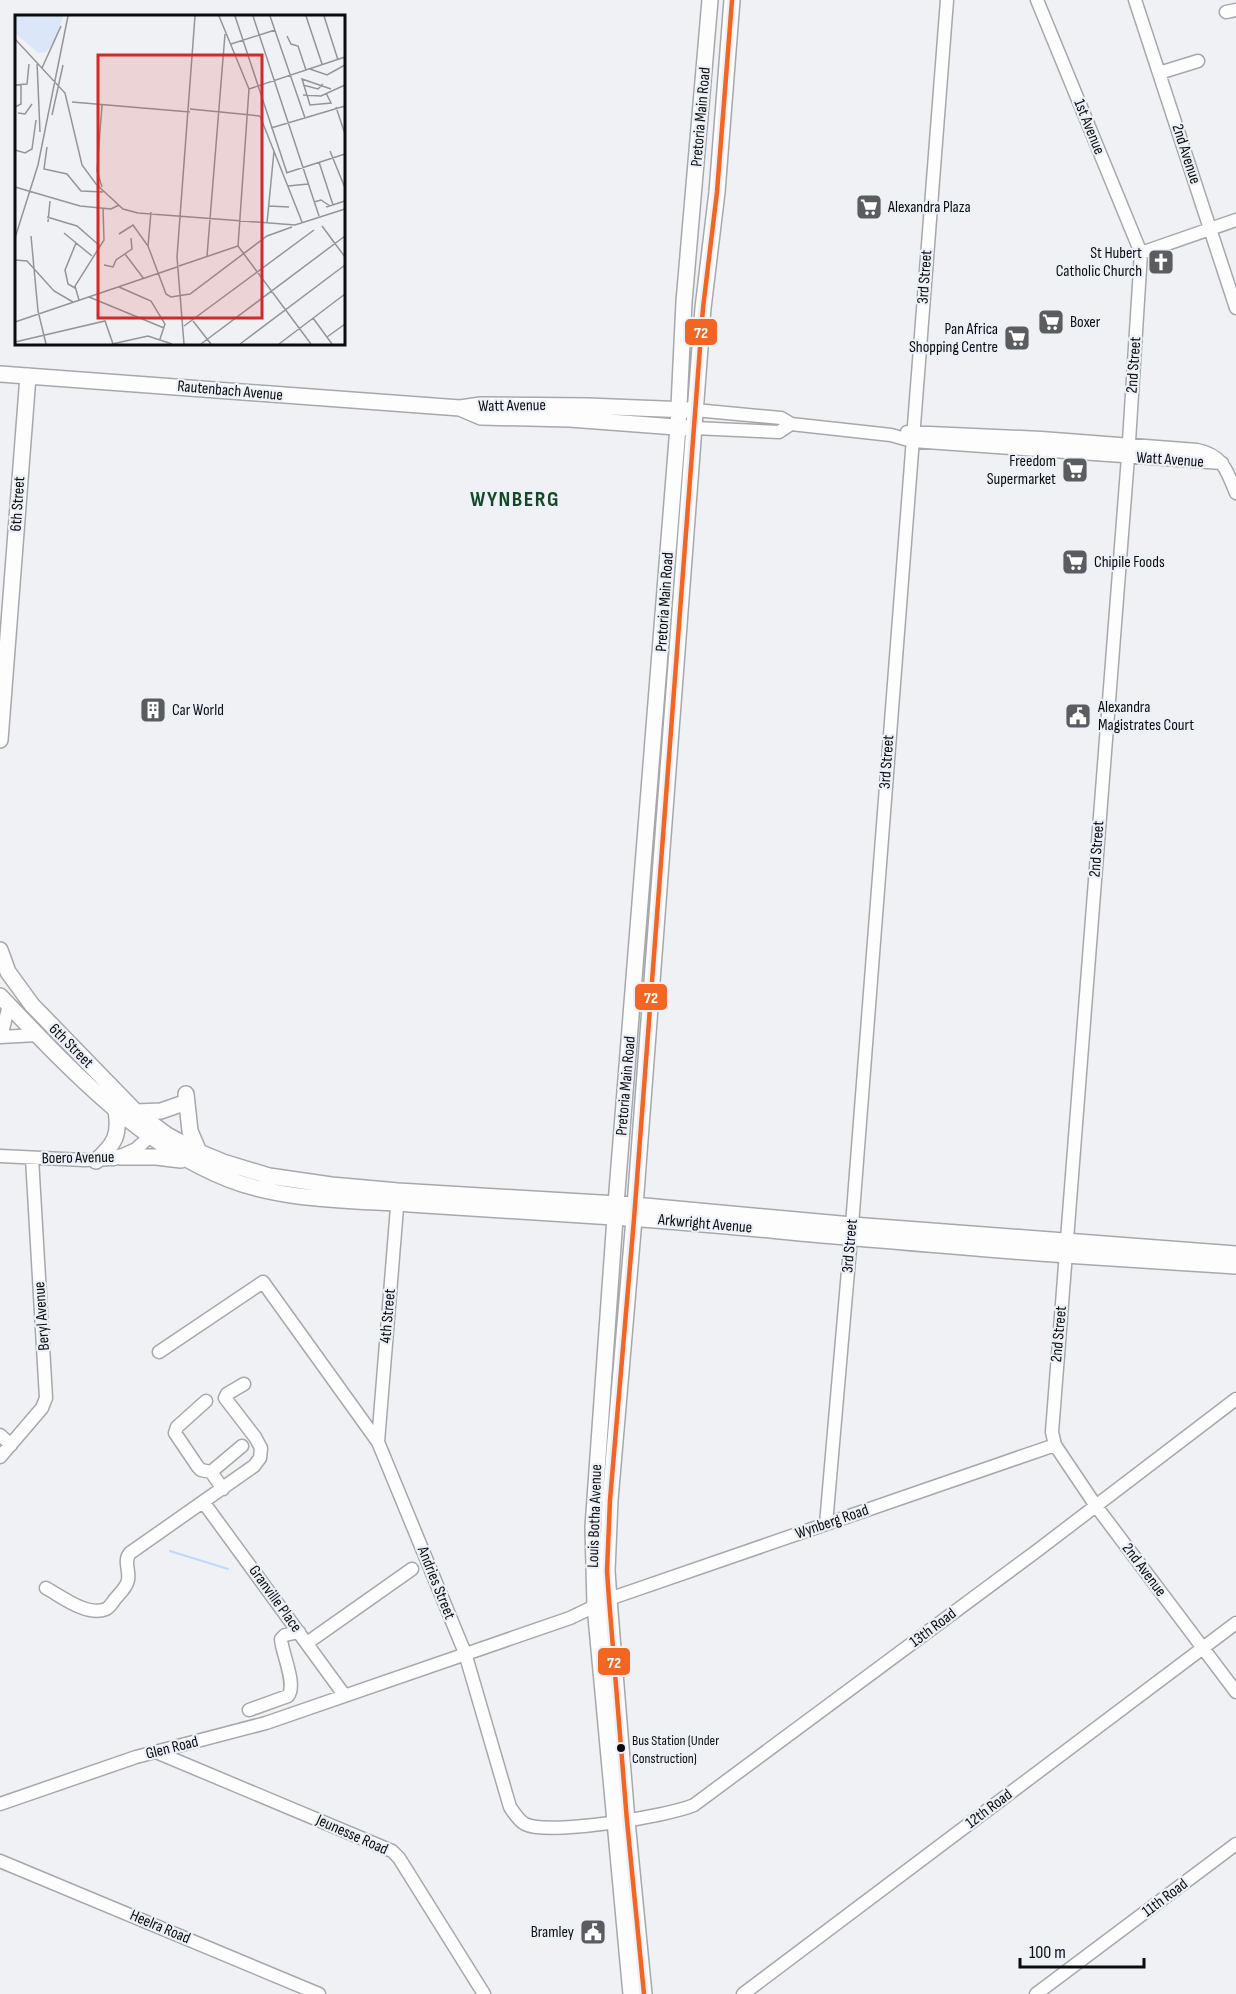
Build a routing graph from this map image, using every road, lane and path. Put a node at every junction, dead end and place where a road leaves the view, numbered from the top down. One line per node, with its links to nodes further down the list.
1 (710, 0): 15 (main road, Pretoria Main Road)
2 (732, 0): 16 (main road, Pretoria Main Road)
3 (947, 0): 20 (street, 3rd Street)
4 (1038, 0): 10 (street, 1st Avenue)
5 (1135, 0): 7 (street, 2nd Avenue)
6 (1198, 61): 7 (street)
7 (1159, 73): 9 (street, 2nd Avenue)
8 (1236, 220): 9 (street)
9 (1210, 229): 10 (street); 11 (street, 2nd Avenue)
10 (1141, 253): 21 (street, 2nd Street)
11 (1236, 308)
12 (0, 374): 13 (main road, Rautenbach Avenue)
13 (28, 376): 14 (main road, Rautenbach Avenue); 25 (main road, 6th Street)
14 (460, 408): 17 (main road, Watt Avenue)
15 (679, 410): 16 (main road, Watt Avenue); 17 (main road, Watt Avenue); 19 (main road, Pretoria Main Road)
16 (696, 410): 18 (street, Watt Avenue); 19 (main road, Pretoria Main Road)
17 (558, 412): 19 (main road, Watt Avenue)
18 (791, 424): 19 (street, Watt Avenue); 20 (street, Watt Avenue)
19 (686, 428): 38 (main road, Pretoria Main Road); 39 (main road, Pretoria Main Road)
20 (913, 436): 21 (street, Watt Avenue); 22 (street, Watt Avenue); 45 (street, 3rd Street)
21 (1129, 443): 22 (street, 2nd Street); 23 (street, Watt Avenue)
22 (1128, 457): 23 (street, Watt Avenue); 46 (street, 2nd Street)
23 (1222, 463): 24 (street)
24 (1236, 493)
25 (0, 740)
26 (0, 950): 31 (main road, 6th Street)
27 (4, 1000): 28 (main road); 29 (street)
28 (37, 1035): 29 (street); 30 (main road)
29 (0, 1036)
30 (116, 1110): 32 (main road); 37 (main road)
31 (136, 1112): 32 (main road, 6th Street); 34 (main road)
32 (154, 1133): 34 (main road, Arkwright Avenue); 36 (street, Boero Avenue)
33 (0, 1156): 35 (street, Boero Avenue)
34 (194, 1157): 36 (main road); 40 (main road, Arkwright Avenue)
35 (32, 1158): 37 (street, Boero Avenue); 55 (street, Beryl Avenue)
36 (120, 1158): 37 (street, Boero Avenue)
37 (96, 1161)
38 (618, 1179): 41 (main road); 43 (main road, Pretoria Main Road)
39 (636, 1180): 42 (main road); 44 (main road, Pretoria Main Road)
40 (398, 1197): 41 (main road, Arkwright Avenue); 43 (main road, Arkwright Avenue); 54 (street, 4th Street)
41 (596, 1203): 43 (main road, Arkwright Avenue)
42 (656, 1207): 44 (main road, Arkwright Avenue); 45 (main road, Arkwright Avenue)
43 (616, 1210): 44 (main road, Arkwright Avenue); 67 (main road, Louis Botha Avenue)
44 (634, 1212): 45 (main road, Arkwright Avenue); 66 (main road, Louis Botha Avenue)
45 (852, 1231): 46 (main road, Arkwright Avenue); 63 (street, 3rd Street)
46 (1066, 1248): 47 (main road, Arkwright Avenue); 48 (main road, Arkwright Avenue); 56 (street, 2nd Street)
47 (1236, 1254)
48 (1236, 1266)
49 (159, 1352): 54 (street, Andries Street)
50 (244, 1384): 60 (street)
51 (1236, 1399): 62 (street, 13th Road)
52 (206, 1401): 59 (street)
53 (0, 1435): 55 (street)
54 (378, 1442): 74 (street, Andries Street)
55 (11, 1445): 58 (street, Beryl Avenue)
56 (1055, 1445): 62 (street, 2nd Avenue); 63 (street, Wynberg Road)
57 (242, 1446): 59 (street)
58 (0, 1457)
59 (211, 1472): 60 (street)
60 (223, 1489): 61 (street)
61 (204, 1503): 65 (street); 71 (street, Granville Place)
62 (1096, 1506): 73 (street, 2nd Avenue); 80 (street, 13th Road)
63 (826, 1524): 66 (street, Wynberg Road)
64 (412, 1569): 72 (street)
65 (46, 1588)
66 (609, 1599): 80 (main road, Louis Botha Avenue)
67 (595, 1606): 68 (street); 70 (main road, Louis Botha Avenue)
68 (570, 1618): 70 (street); 74 (street)
69 (1236, 1623): 73 (street, 12th Road)
70 (597, 1631): 80 (main road, Louis Botha Avenue)
71 (299, 1632): 72 (street, Granville Place); 77 (street)
72 (307, 1643): 76 (street, Granville Place)
73 (1203, 1648): 75 (street, 2nd Avenue); 87 (street, 12th Road)
74 (465, 1653): 76 (street); 80 (street, Andries Street)
75 (1236, 1692)
76 (345, 1696): 78 (street, Glen Road)
77 (249, 1710)
78 (156, 1752): 79 (street, Glen Road); 84 (street, Jeunesse Road)
79 (0, 1804)
80 (621, 1822): 85 (main road, Louis Botha Avenue); 86 (main road, Louis Botha Avenue)
81 (1236, 1844): 88 (street, 11th Road)
82 (0, 1861): 83 (street, Heelra Road)
83 (319, 1994)
84 (484, 1994)
85 (631, 1994)
86 (644, 1994)
87 (743, 1994)
88 (1036, 1994)

